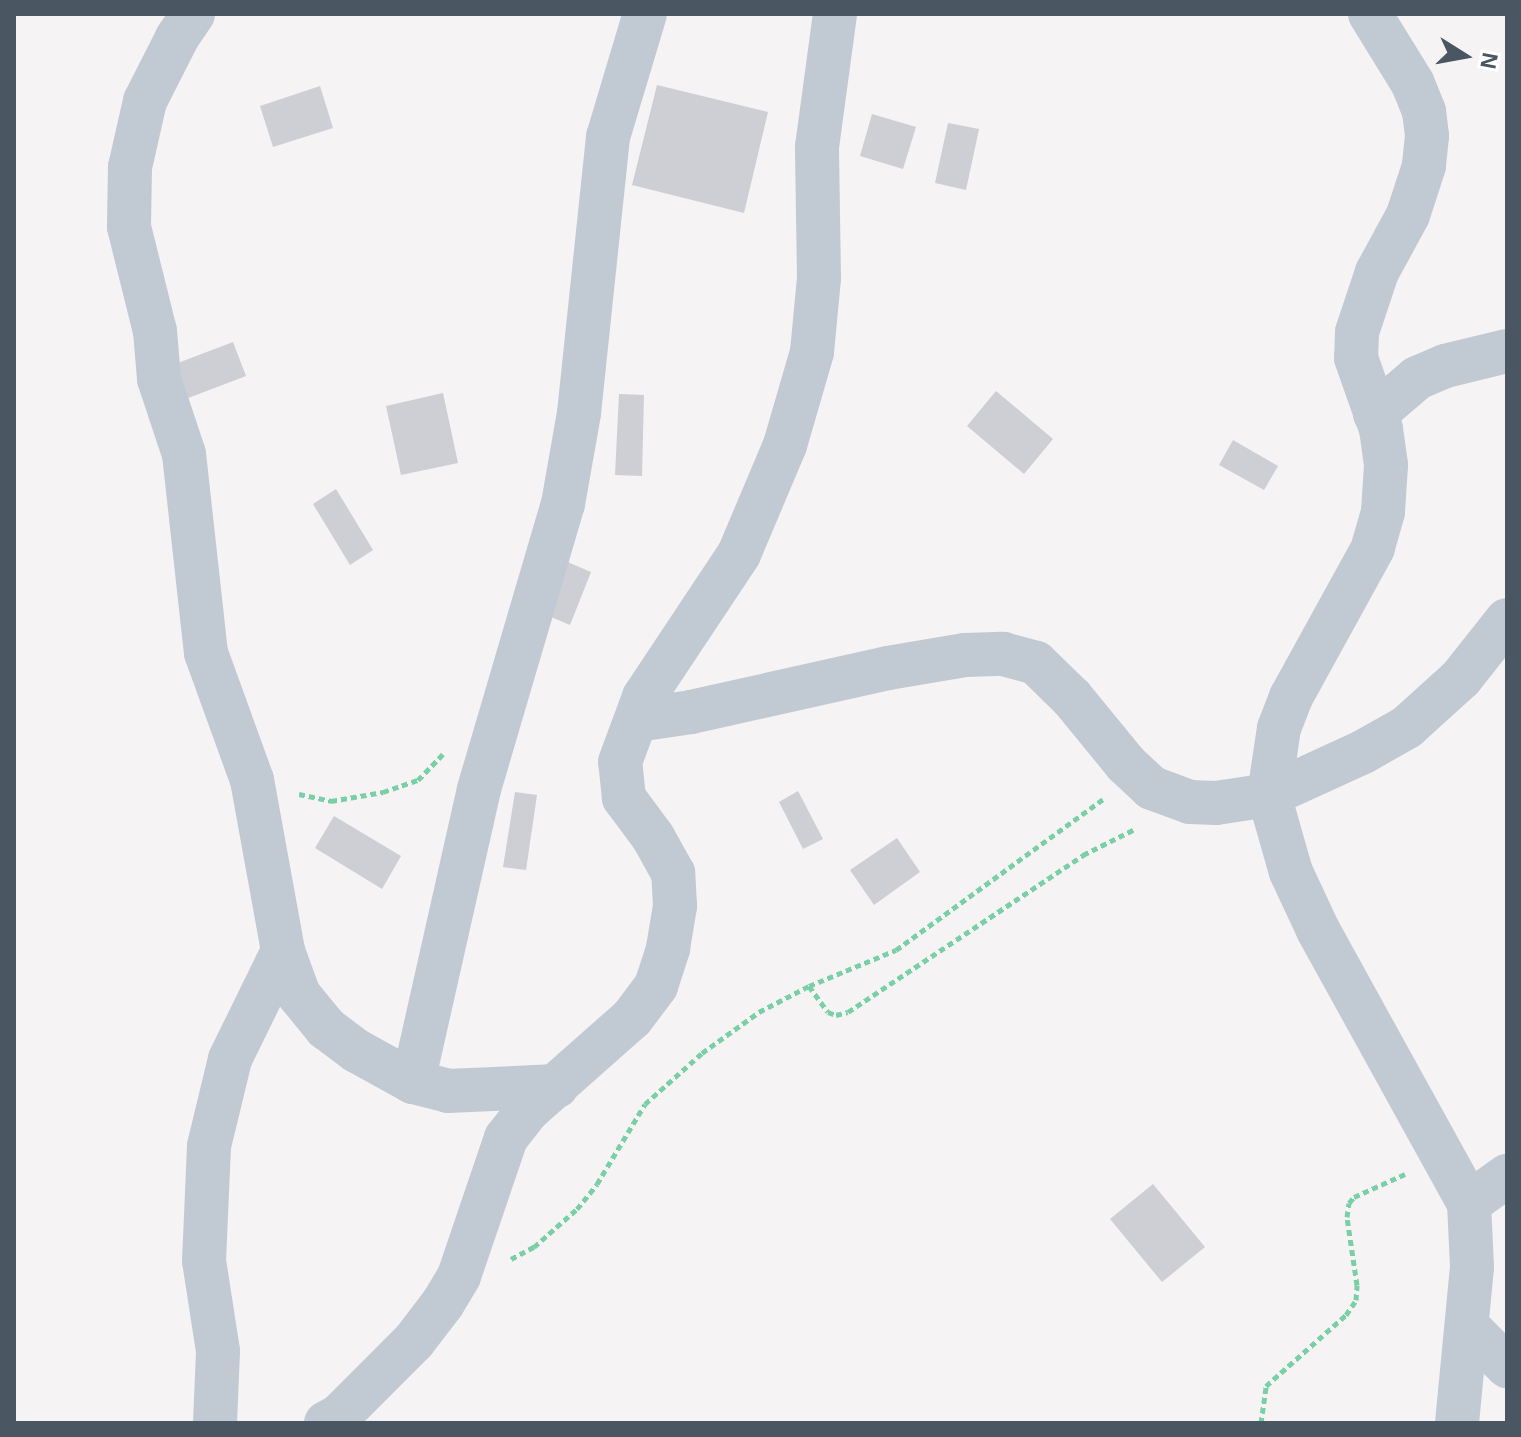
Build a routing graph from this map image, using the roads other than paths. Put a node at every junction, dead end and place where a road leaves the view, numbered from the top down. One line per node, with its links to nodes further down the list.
1 (193, 14): 10 (street)
2 (645, 14): 11 (street)
3 (835, 14): 8 (street)
4 (1370, 14): 6 (street)
5 (1507, 351): 6 (street)
6 (1375, 414): 9 (street)
7 (1507, 620): 9 (street)
8 (637, 720): 9 (street); 12 (street)
9 (1269, 795): 14 (street)
10 (283, 951): 11 (street); 17 (street)
11 (413, 1082): 12 (street)
12 (557, 1086): 18 (street)
13 (1507, 1176): 14 (street)
14 (1469, 1203): 15 (street)
15 (1467, 1326): 16 (street); 19 (street)
16 (1507, 1366)
17 (215, 1423)
18 (326, 1423)
19 (1457, 1423)

